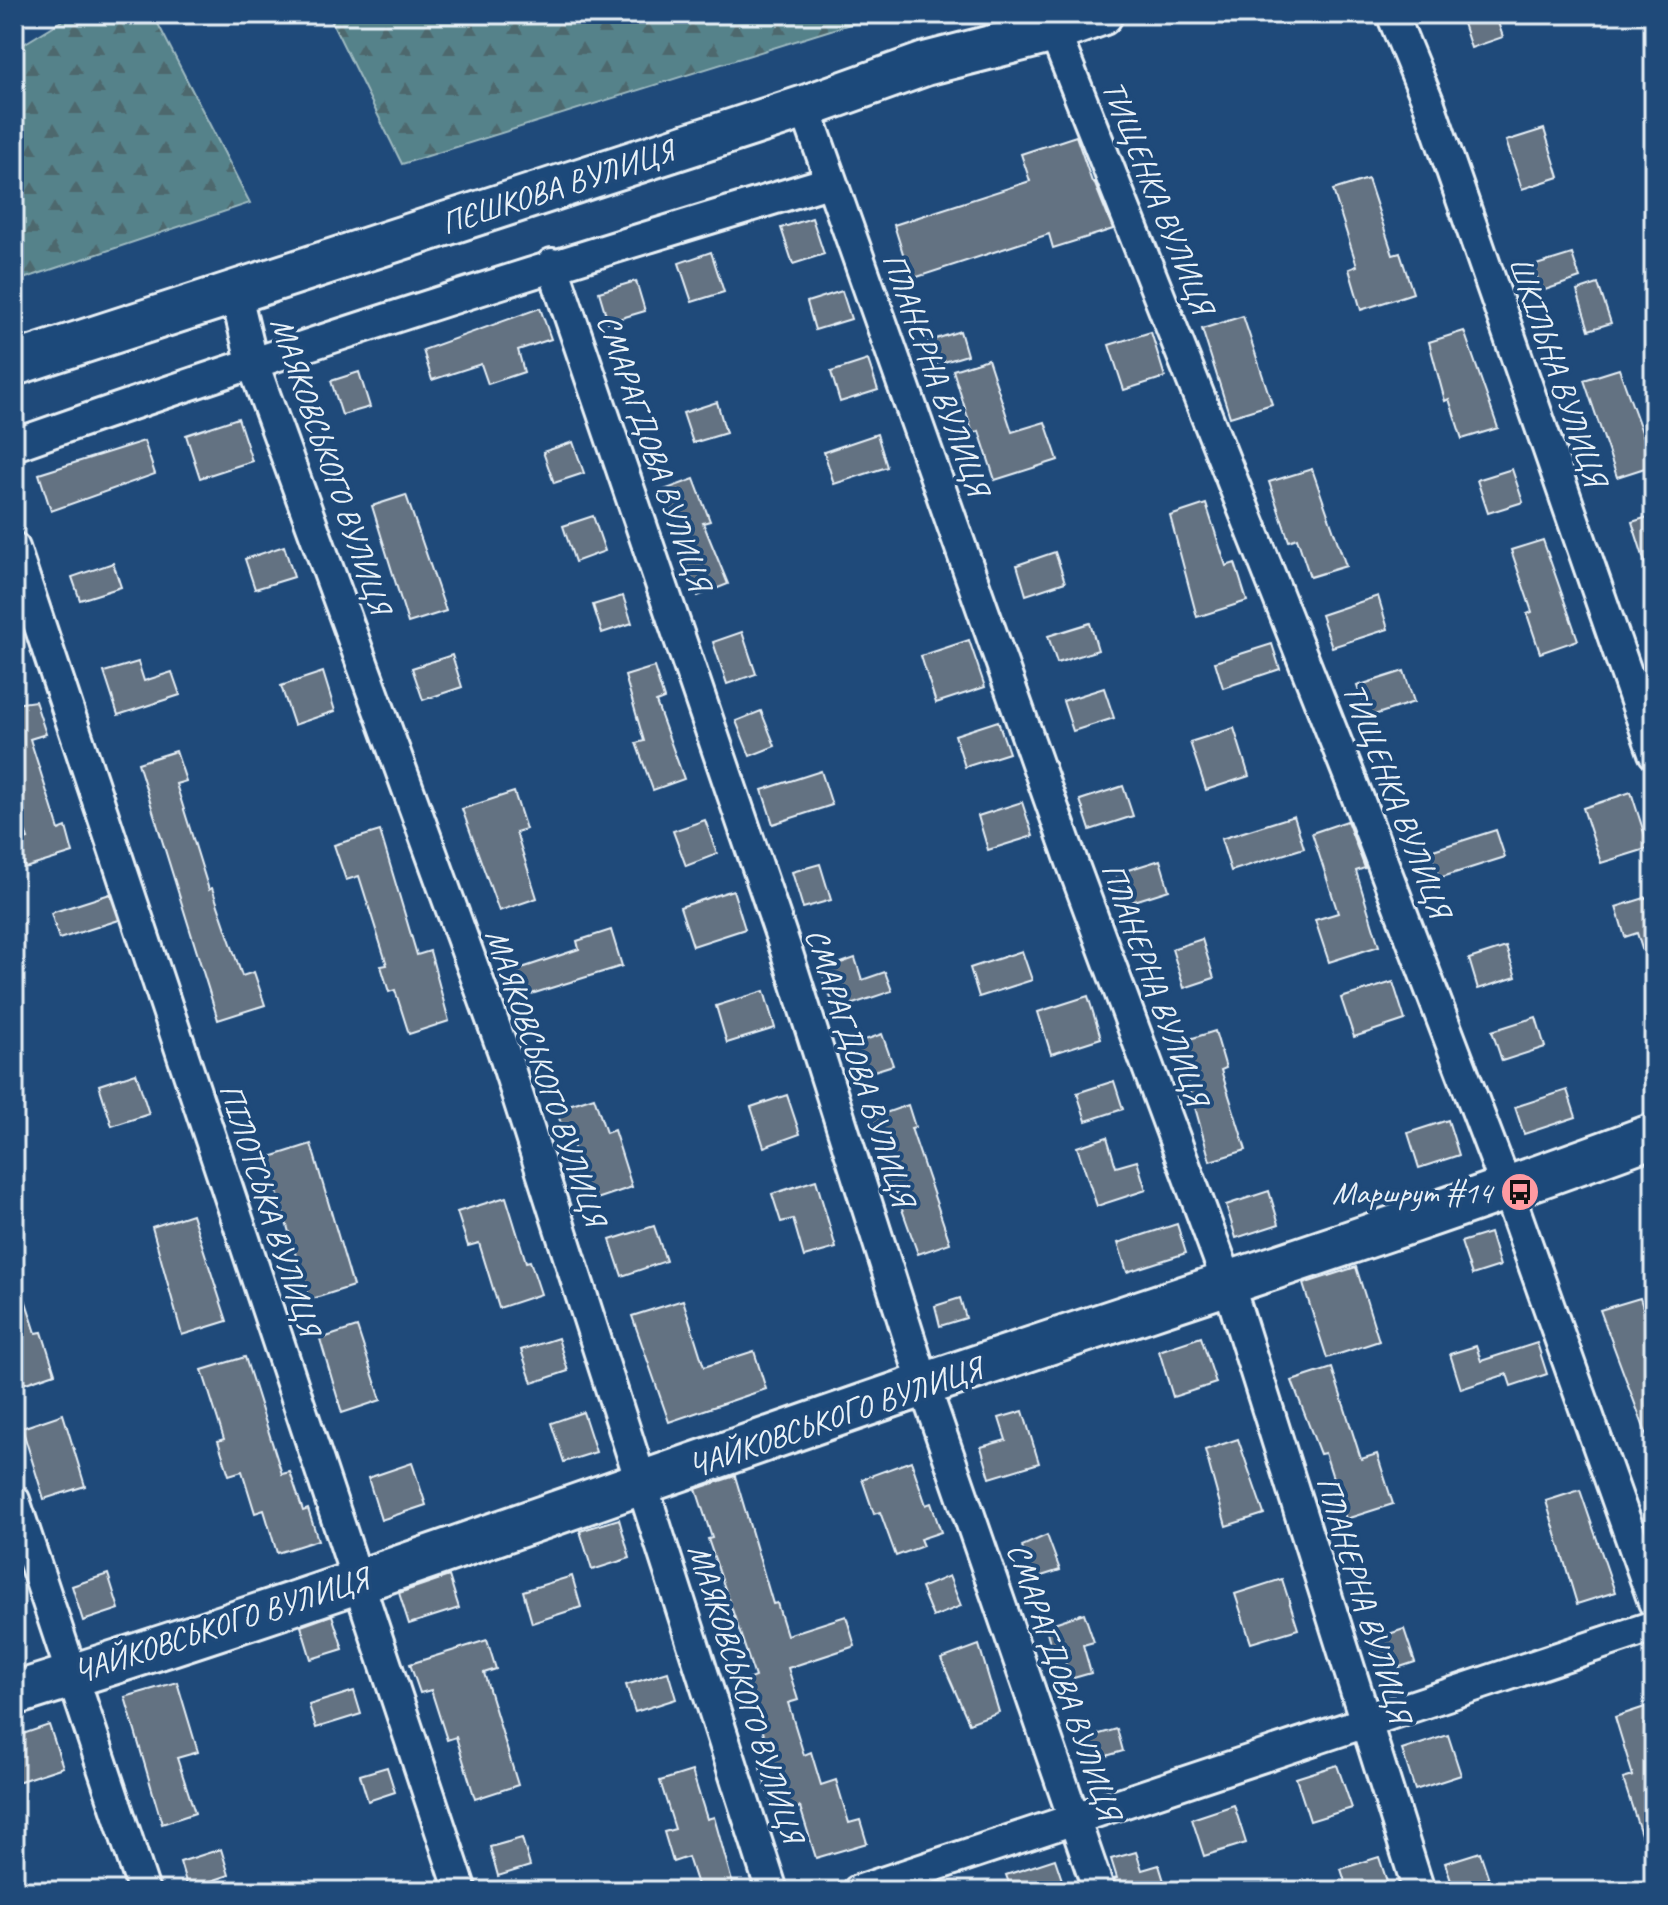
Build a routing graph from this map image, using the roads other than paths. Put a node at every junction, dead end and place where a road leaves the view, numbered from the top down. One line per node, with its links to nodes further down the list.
1 (1101, 14): 3 (street, ПЄШКОВА ВУЛИЦЯ)
2 (1392, 14): 12 (street, ШКІЛЬНА ВУЛИЦЯ)
3 (1054, 31): 4 (street, ПЄШКОВА ВУЛИЦЯ); 14 (street, ТИЩЕНКА ВУЛИЦЯ)
4 (805, 107): 5 (street, ПЛАНЕРНА ВУЛИЦЯ); 7 (street, ПЄШКОВА ВУЛИЦЯ)
5 (829, 182): 6 (street); 15 (street, ПЛАНЕРНА ВУЛИЦЯ)
6 (552, 264): 8 (street); 16 (street, СМАРАГДОВА ВУЛИЦЯ)
7 (235, 291): 8 (street, МАЯКОВСЬКОГО ВУЛИЦЯ); 9 (street, ПЄШКОВА ВУЛИЦЯ)
8 (252, 361): 10 (street); 17 (street, МАЯКОВСЬКОГО ВУЛИЦЯ)
9 (14, 364)
10 (14, 445)
11 (14, 548): 19 (street, ПІЛОТСЬКА ВУЛИЦЯ)
12 (1654, 753)
13 (1654, 1135): 14 (street, ЧАЙКОВСЬКОГО ВУЛИЦЯ)
14 (1507, 1189): 15 (street, ЧАЙКОВСЬКОГО ВУЛИЦЯ); 20 (street, ТИЩЕНКА ВУЛИЦЯ)
15 (1228, 1283): 16 (street, ЧАЙКОВСЬКОГО ВУЛИЦЯ); 24 (street, ПЛАНЕРНА ВУЛИЦЯ)
16 (924, 1385): 17 (street, ЧАЙКОВСЬКОГО ВУЛИЦЯ); 25 (street, СМАРАГДОВА ВУЛИЦЯ)
17 (641, 1486): 19 (street, ЧАЙКОВСЬКОГО ВУЛИЦЯ); 28 (street, МАЯКОВСЬКОГО ВУЛИЦЯ)
18 (14, 1500): 22 (street)
19 (356, 1580): 22 (street, ЧАЙКОВСЬКОГО ВУЛИЦЯ); 27 (street, ПІЛОТСЬКА ВУЛИЦЯ)
20 (1654, 1602)
21 (1654, 1626): 24 (street)
22 (71, 1676): 23 (street, ЧАЙКОВСЬКОГО ВУЛИЦЯ); 26 (street)
23 (14, 1694)
24 (1366, 1724): 25 (street); 31 (street, ПЛАНЕРНА ВУЛИЦЯ)
25 (1073, 1819): 29 (street); 30 (street, СМАРАГДОВА ВУЛИЦЯ)
26 (144, 1891)
27 (461, 1891)
28 (772, 1891)
29 (858, 1891)
30 (1099, 1891)
31 (1419, 1891)

